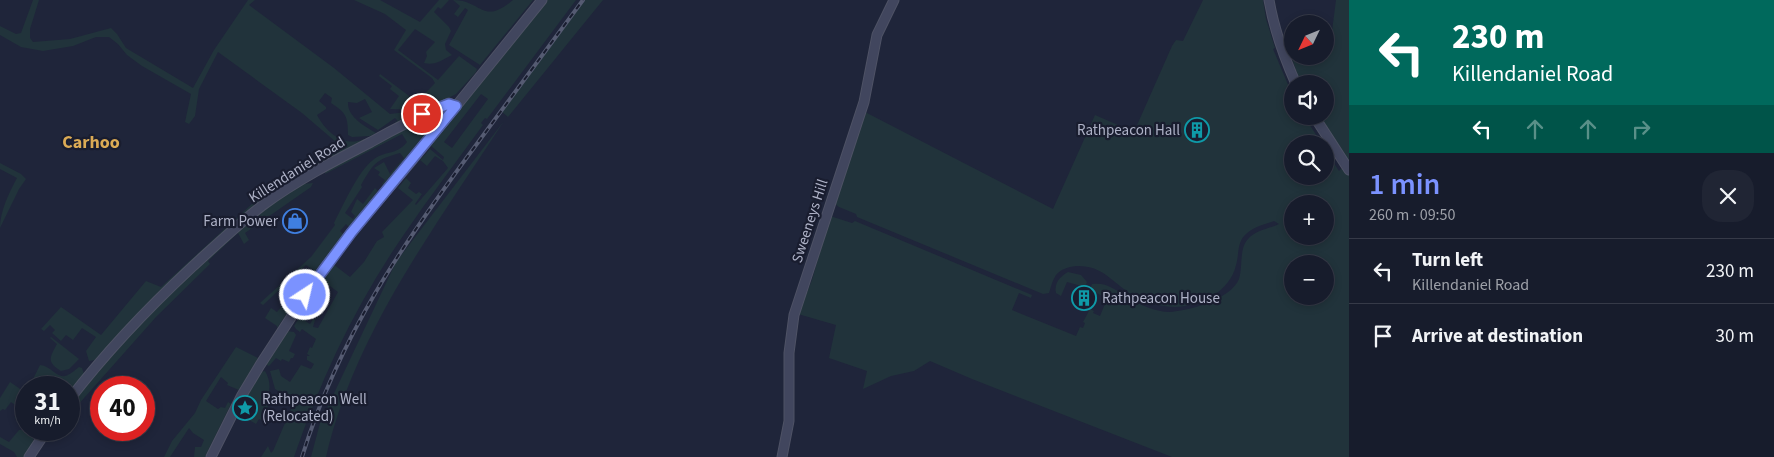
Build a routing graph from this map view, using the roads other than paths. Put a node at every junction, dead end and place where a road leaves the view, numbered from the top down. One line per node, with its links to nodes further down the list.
1 (542, 0): 5 (street)
2 (894, 0): 12 (street, Sweeneys Hill)
3 (1269, 0): 4 (street)
4 (1292, 75)
5 (456, 106): 8 (street, Killendaniel Road); 11 (street)
6 (1320, 125): 7 (street)
7 (1349, 170)
8 (80, 386)
9 (39, 441): 10 (street)
10 (28, 457)
11 (211, 457)
12 (782, 457)

